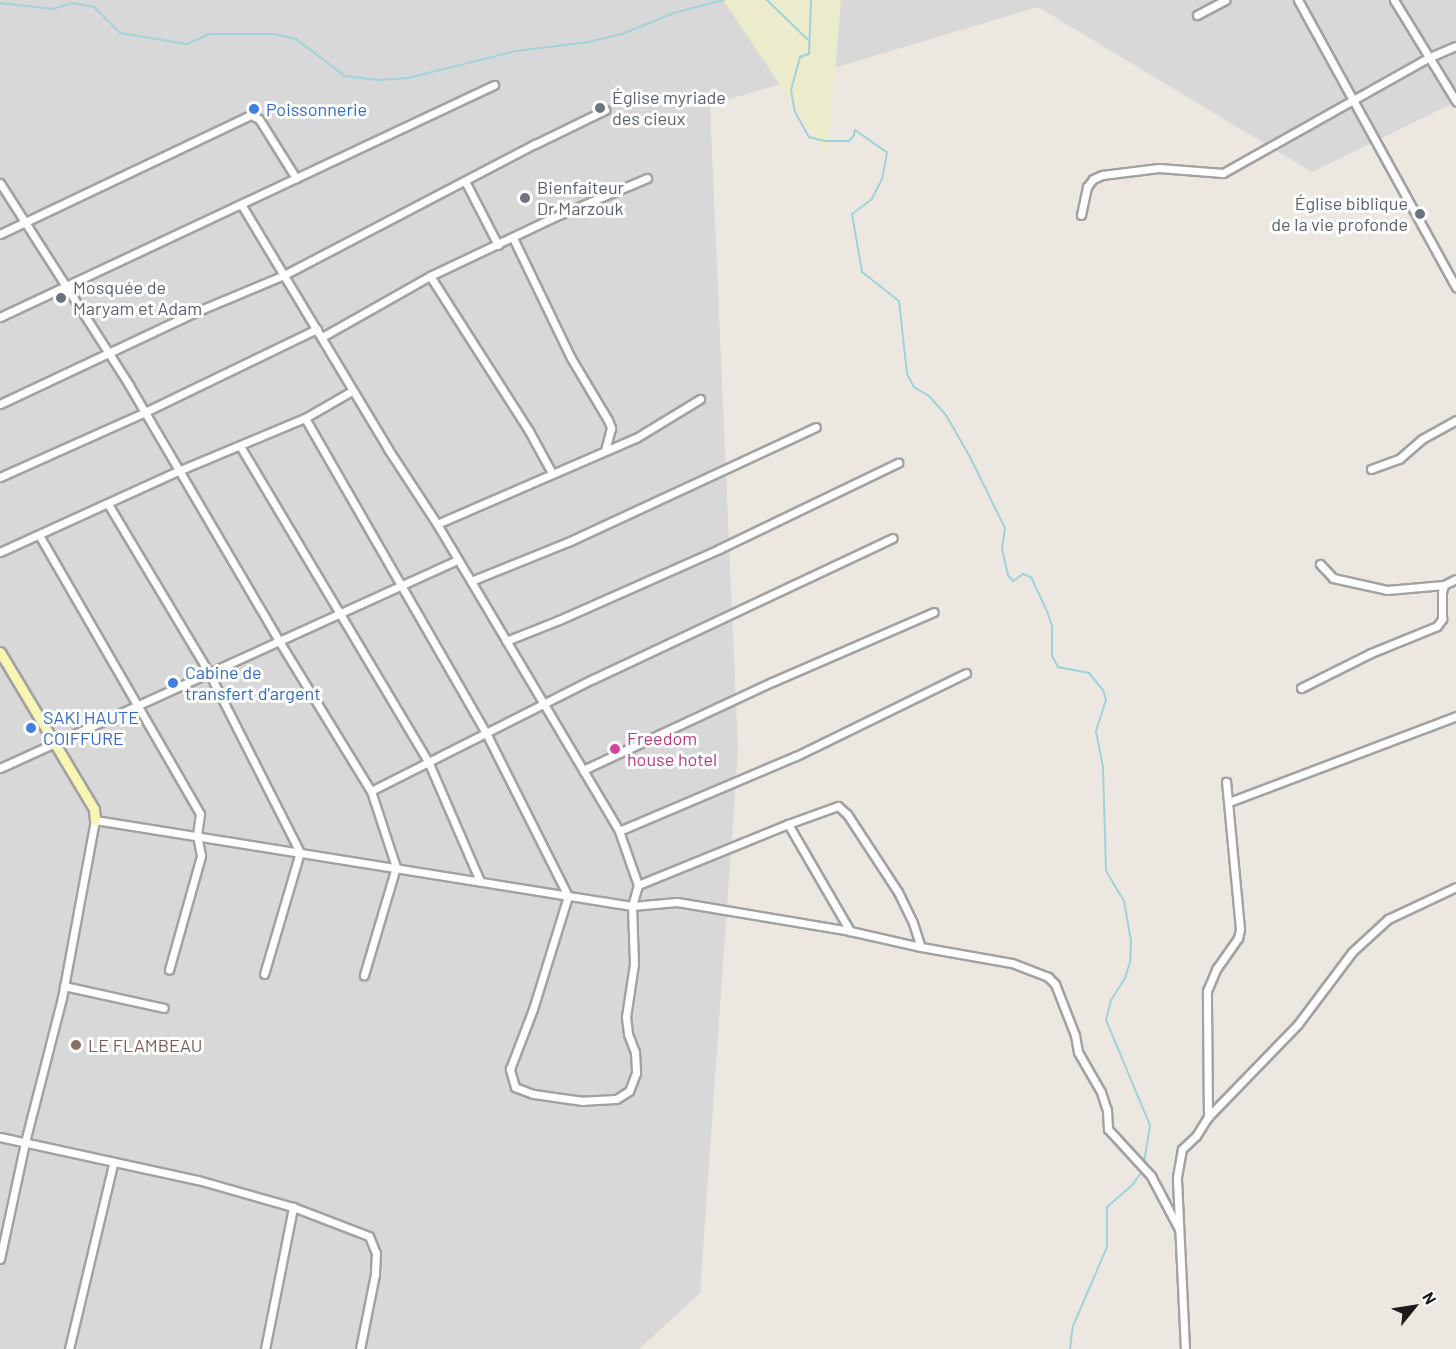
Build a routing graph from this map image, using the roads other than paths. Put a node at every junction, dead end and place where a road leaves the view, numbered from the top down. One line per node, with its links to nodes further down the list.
1 (1225, 0): 4 (street)
2 (1298, 0): 9 (street)
3 (1394, 0): 6 (street)
4 (1197, 15)
5 (1456, 46): 6 (street)
6 (1430, 57): 8 (street); 9 (street)
7 (494, 85): 12 (street)
8 (1456, 101)
9 (1352, 102): 16 (street); 21 (street)
10 (605, 110): 13 (street)
11 (647, 177): 19 (street)
12 (296, 178): 15 (street); 17 (street)
13 (465, 181): 20 (street); 22 (street)
14 (0, 183): 17 (street)
15 (241, 204): 22 (street); 24 (street)
16 (1082, 215)
17 (27, 222): 18 (street); 24 (street)
18 (0, 234)
19 (513, 238): 20 (street); 38 (street)
20 (498, 245): 23 (street)
21 (1453, 273): 25 (street)
22 (284, 275): 27 (street); 29 (street)
23 (430, 276): 28 (street); 42 (street)
24 (68, 285): 26 (street); 29 (street)
25 (1456, 287)
26 (0, 317)
27 (317, 329): 28 (street); 33 (street)
28 (322, 337): 30 (street)
29 (110, 354): 32 (street); 33 (street)
30 (352, 391): 34 (street); 45 (street)
31 (700, 399): 38 (street)
32 (0, 404)
33 (145, 412): 41 (street); 43 (street)
34 (305, 418): 37 (street); 53 (street)
35 (1456, 420): 40 (street)
36 (816, 427): 52 (street)
37 (240, 446): 41 (street); 56 (street)
38 (605, 450): 42 (street)
39 (898, 462): 57 (street)
40 (1371, 469)
41 (178, 471): 44 (street); 58 (street)
42 (552, 473): 45 (street)
43 (0, 477)
44 (108, 504): 46 (street); 60 (street)
45 (437, 524): 49 (street)
46 (39, 535): 48 (street); 64 (street)
47 (892, 538): 63 (street)
48 (0, 552)
49 (457, 560): 52 (street); 53 (street)
50 (1320, 564): 54 (street)
51 (1456, 579): 54 (street)
52 (471, 581): 57 (street)
53 (403, 584): 56 (street); 66 (street)
54 (1444, 585): 62 (street)
55 (934, 612): 70 (street)
56 (340, 613): 58 (street); 68 (street)
57 (506, 640): 63 (street)
58 (279, 641): 60 (street); 72 (street)
59 (0, 652): 67 (street)
60 (209, 673): 64 (street); 78 (street)
61 (966, 673): 76 (street)
62 (1302, 688)
63 (544, 704): 66 (street); 70 (street)
64 (138, 705): 67 (street); 77 (street)
65 (1456, 716): 73 (street)
66 (486, 733): 68 (street); 83 (street)
67 (55, 743): 69 (street); 74 (street)
68 (428, 761): 72 (street); 80 (street)
69 (0, 768)
70 (584, 770): 76 (street)
71 (1226, 782): 73 (street)
72 (371, 791): 79 (street)
73 (1229, 802): 92 (street)
74 (95, 820): 77 (street); 90 (street)
75 (788, 824): 81 (street); 85 (street); 86 (street)
76 (619, 831): 81 (street)
77 (197, 835): 78 (street); 87 (street)
78 (300, 852): 79 (street); 88 (street)
79 (396, 867): 80 (street); 89 (street)
80 (480, 881): 83 (street)
81 (638, 885): 84 (street)
82 (1456, 887): 92 (street)
83 (568, 896): 84 (street); 84 (street)
84 (632, 906): 85 (street)
85 (850, 931): 86 (street)
86 (921, 947): 97 (street)
87 (169, 970)
88 (264, 974)
89 (364, 975)
90 (64, 986): 91 (street); 94 (street)
91 (164, 1008)
92 (1208, 1117): 97 (street)
93 (0, 1137): 94 (street)
94 (25, 1143): 95 (street); 98 (street)
95 (113, 1164): 96 (street); 99 (street)
96 (293, 1207): 100 (street); 101 (street)
97 (1179, 1229): 102 (street)
98 (0, 1257)
99 (69, 1349)
100 (265, 1349)
101 (360, 1349)
102 (1185, 1349)

